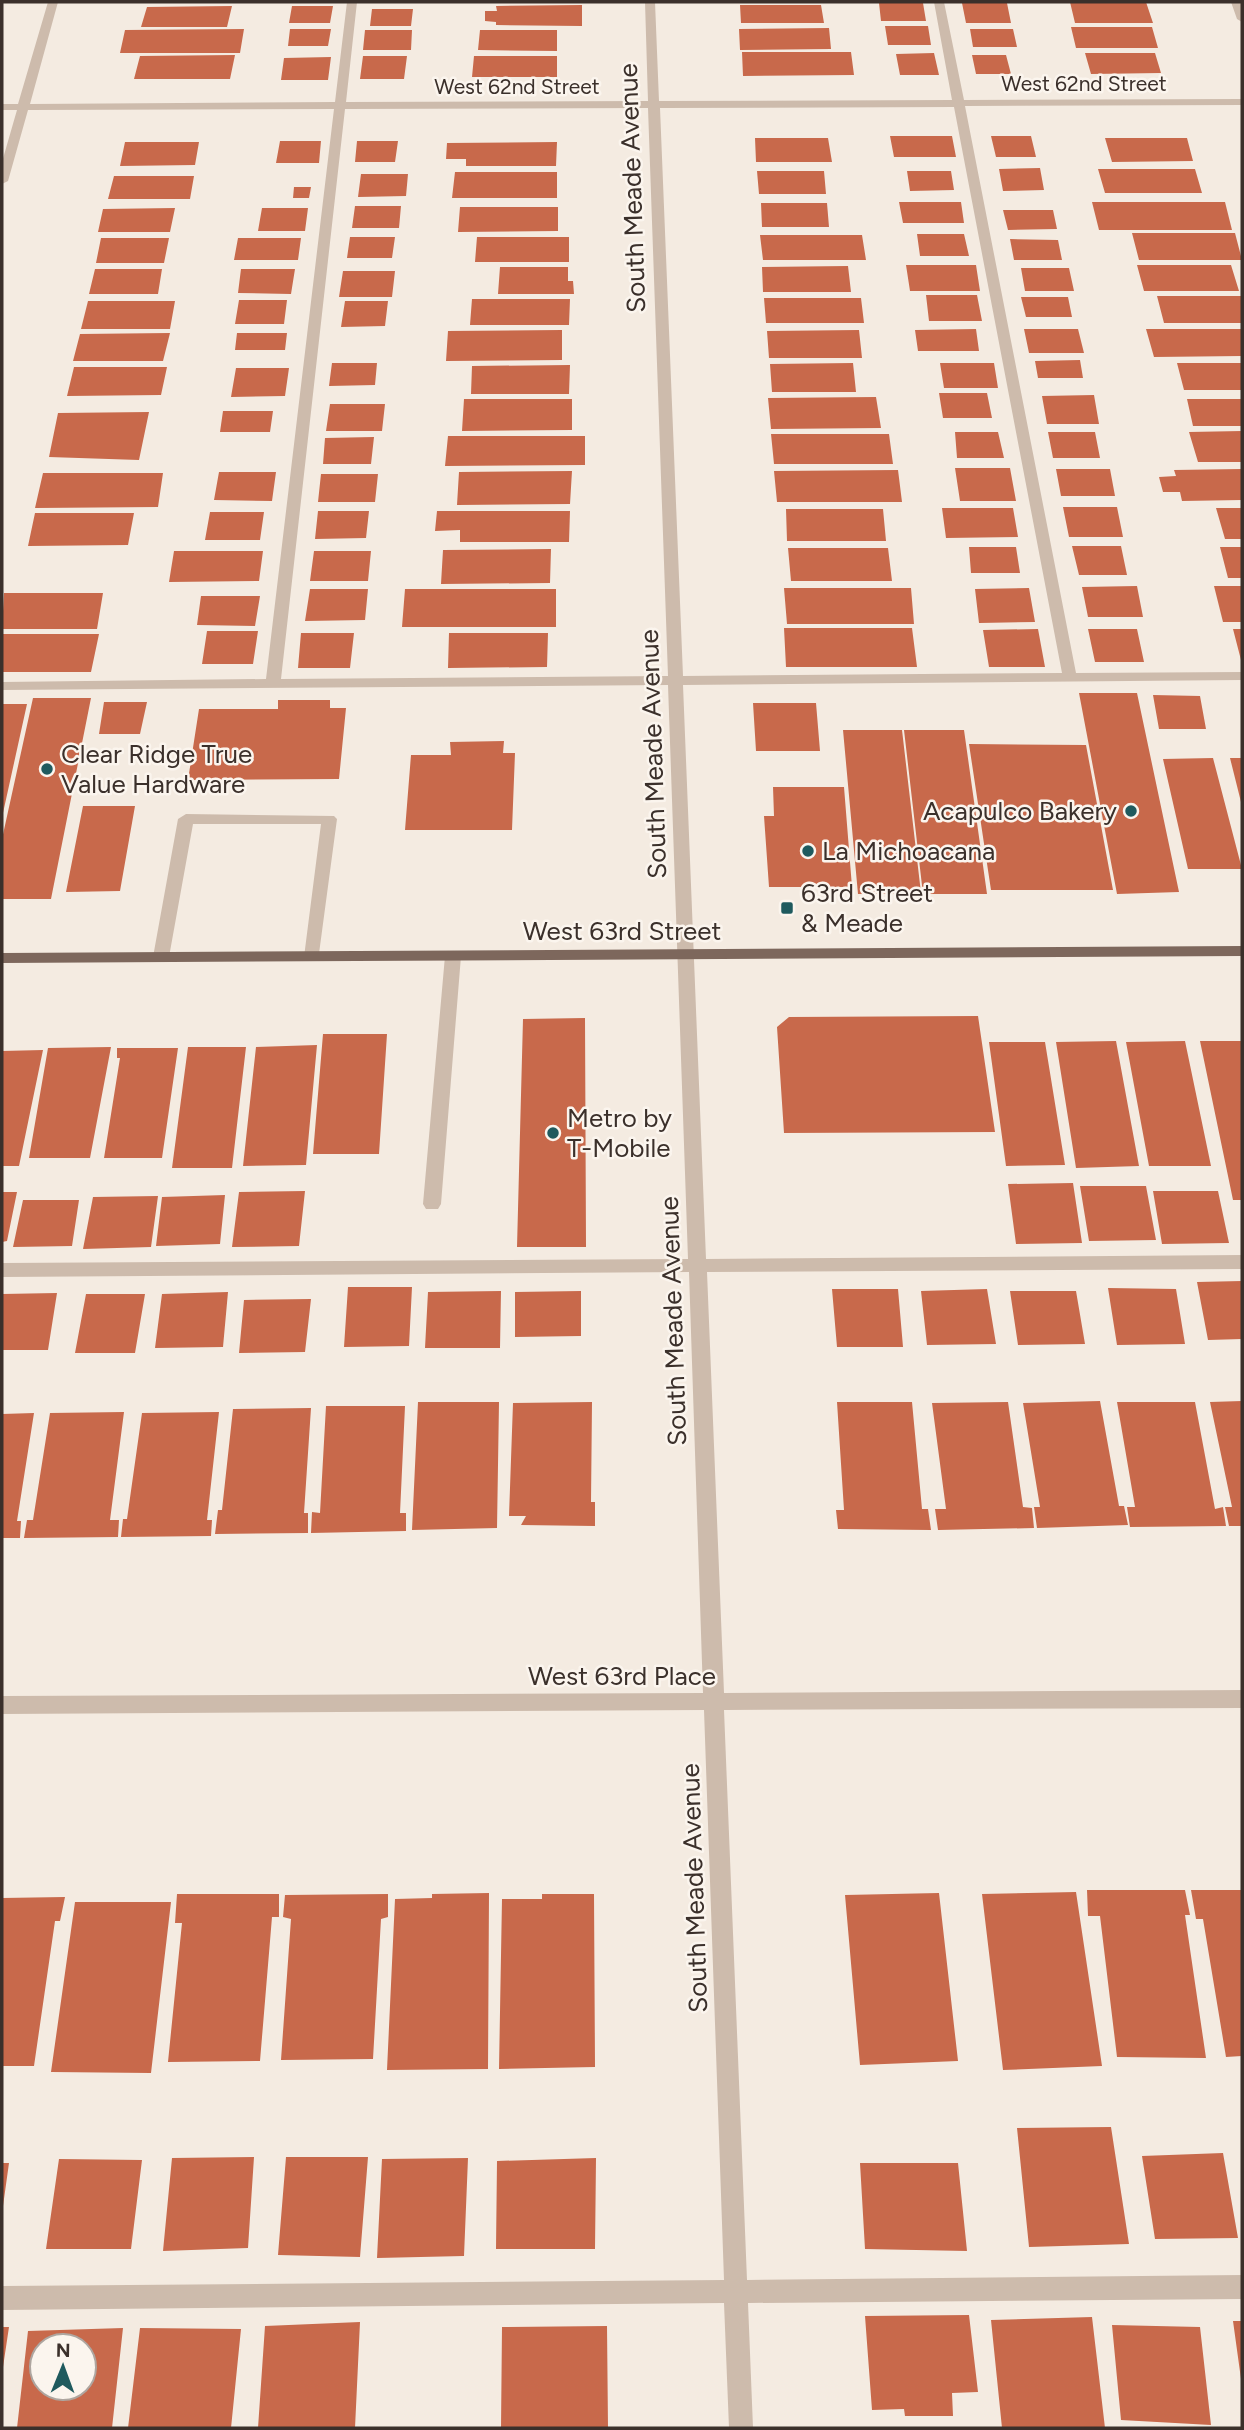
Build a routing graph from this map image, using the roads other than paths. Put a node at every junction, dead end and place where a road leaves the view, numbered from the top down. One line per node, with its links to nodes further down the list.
1 (53, 2): 12 (street)
2 (352, 2): 10 (street)
3 (650, 2): 9 (street, South Meade Avenue)
4 (939, 2): 8 (street)
5 (1236, 2): 6 (street)
6 (1242, 19)
7 (1242, 102): 8 (street, West 62nd Street)
8 (959, 103): 9 (street, West 62nd Street); 15 (street)
9 (655, 104): 10 (street, West 62nd Street); 16 (street, South Meade Avenue)
10 (339, 106): 12 (street, West 62nd Street); 17 (street)
11 (2, 107): 12 (street, West 62nd Street)
12 (22, 107): 13 (street)
13 (2, 181)
14 (1242, 676): 15 (street)
15 (1070, 678): 16 (street)
16 (677, 681): 17 (street); 20 (street, South Meade Avenue)
17 (273, 684): 18 (street)
18 (2, 686)
19 (1242, 951): 20 (main road, West 63rd Street)
20 (686, 955): 21 (main road, West 63rd Street); 27 (street, South Meade Avenue)
21 (453, 956): 23 (main road, West 63rd Street); 25 (street)
22 (162, 957): 23 (main road, West 63rd Street); 23 (street); 24 (main road, West 63rd Street)
23 (312, 957)
24 (2, 958)
25 (432, 1204)
26 (1242, 1262): 27 (street)
27 (698, 1265): 28 (street); 30 (street, South Meade Avenue)
28 (2, 1270)
29 (1242, 1699): 30 (street, West 63rd Place)
30 (713, 1702): 31 (street, West 63rd Place); 33 (street, South Meade Avenue)
31 (2, 1705)
32 (1242, 2287): 33 (street)
33 (736, 2292): 34 (street); 35 (street, South Meade Avenue)
34 (2, 2298)
35 (741, 2428)

